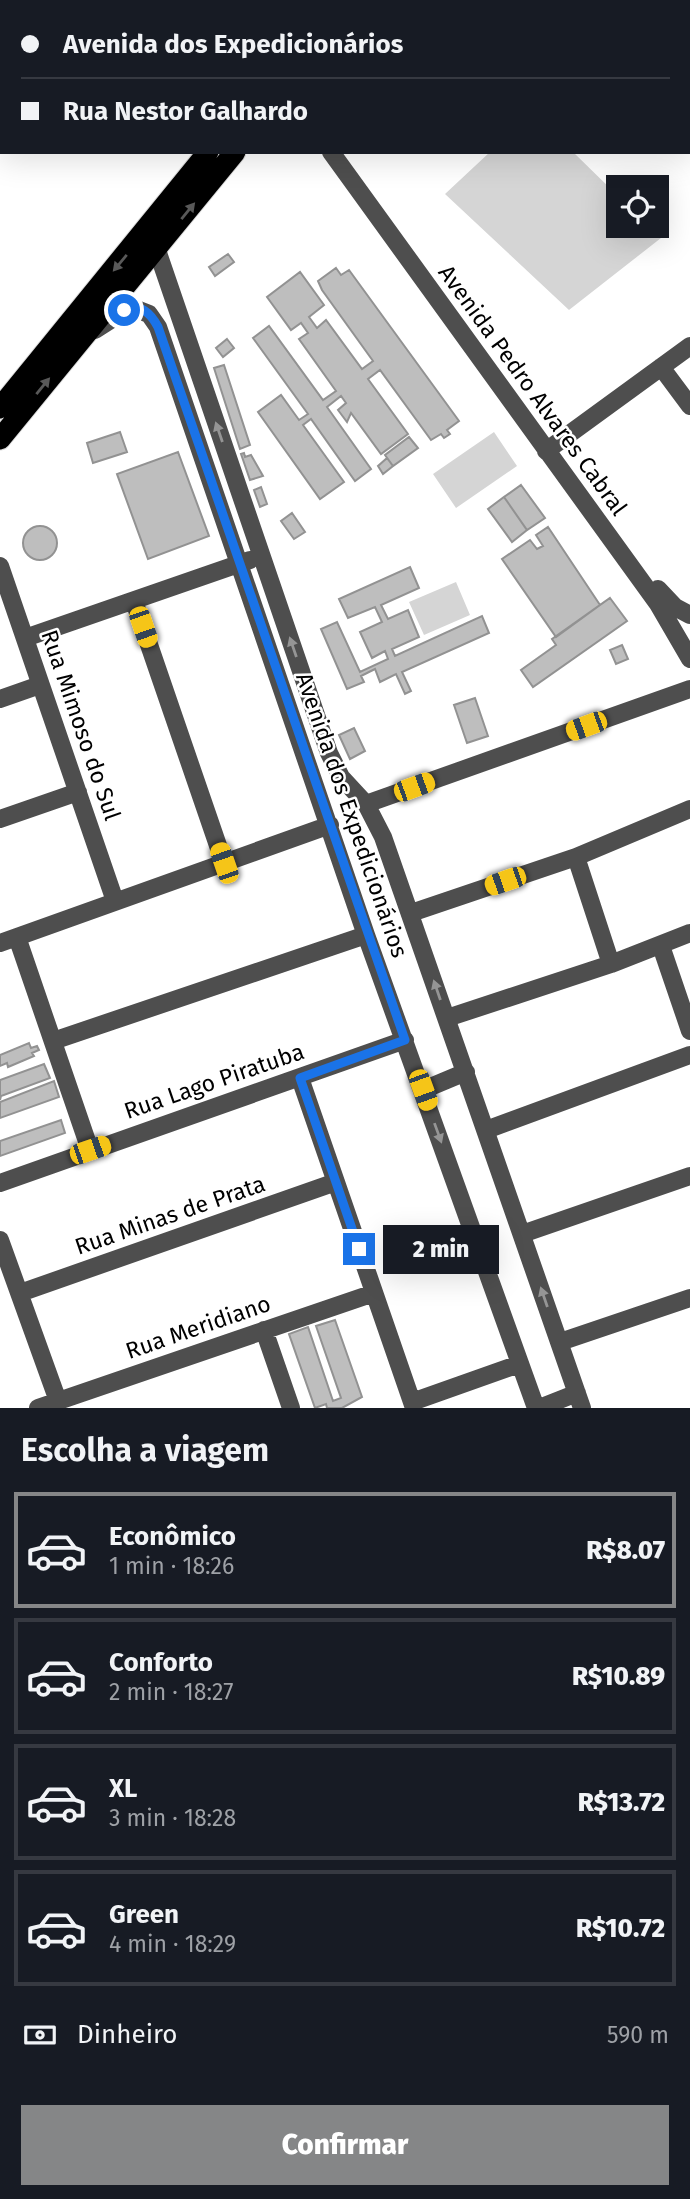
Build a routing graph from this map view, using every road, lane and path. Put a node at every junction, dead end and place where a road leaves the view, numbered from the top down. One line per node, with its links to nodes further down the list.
1 (206, 154): 11 (highway, one-way to 11)
2 (233, 154): 5 (highway, one-way to 2)
3 (332, 154): 14 (street, Avenida Pedro Alvares Cabral)
4 (347, 154): 14 (street, Avenida Pedro Alvares Cabral)
5 (157, 250): 6 (highway); 9 (street, Avenida dos Expedicionários)
6 (81, 340): 12 (street, Avenida dos Expedicionários); 13 (highway, one-way to 6)
7 (690, 346): 8 (street)
8 (662, 367): 10 (street); 14 (street)
9 (208, 402): 12 (street); 15 (street, Avenida dos Expedicionários, one-way to 9)
10 (690, 406)
11 (0, 408)
12 (187, 410): 16 (street, Avenida dos Expedicionários)
13 (0, 439)
14 (550, 448): 19 (street, Avenida Pedro Alvares Cabral); 21 (street, Avenida Pedro Alvares Cabral)
15 (261, 556): 16 (street); 26 (street, Avenida dos Expedicionários, one-way to 15)
16 (240, 563): 18 (street); 29 (street, Avenida dos Expedicionários)
17 (0, 566): 20 (street, Rua Mimoso do Sul)
18 (134, 601): 20 (street); 31 (street)
19 (690, 615)
20 (25, 638): 22 (street, Rua Mimoso do Sul)
21 (690, 659)
22 (40, 685): 24 (street); 25 (street, Rua Mimoso do Sul)
23 (690, 689): 26 (street)
24 (0, 699)
25 (78, 792): 28 (street); 32 (street, Rua Mimoso do Sul)
26 (366, 804): 33 (street, Avenida dos Expedicionários)
27 (690, 809): 30 (street)
28 (0, 818)
29 (330, 825): 31 (street); 35 (street, Avenida dos Expedicionários)
30 (576, 857): 33 (street); 38 (street)
31 (224, 863): 32 (street)
32 (116, 901): 36 (street)
33 (411, 913): 39 (street, Avenida dos Expedicionários, one-way to 33)
34 (690, 933): 37 (street)
35 (366, 935): 41 (street, Avenida dos Expedicionários); 42 (street)
36 (8, 940): 42 (street)
37 (661, 946): 38 (street); 40 (street)
38 (611, 964): 39 (street)
39 (447, 1018): 44 (street, Avenida dos Expedicionários)
40 (690, 1031)
41 (405, 1040): 45 (street, Rua Lago Piratuba); 46 (street, Avenida dos Expedicionários)
42 (53, 1041): 48 (street)
43 (690, 1055): 47 (street)
44 (466, 1072): 46 (street); 47 (street, Avenida dos Expedicionários)
45 (300, 1078): 48 (street, Rua Lago Piratuba); 50 (street)
46 (423, 1090): 59 (street, Avenida dos Expedicionários, one-way to 59)
47 (486, 1130): 52 (street, Avenida dos Expedicionários)
48 (90, 1150): 51 (street, Rua Lago Piratuba)
49 (690, 1176): 52 (street)
50 (336, 1182): 54 (street, Rua Minas de Prata); 55 (street)
51 (0, 1183)
52 (522, 1234): 58 (street, Avenida dos Expedicionários, one-way to 52)
53 (0, 1240): 54 (street)
54 (20, 1293): 60 (street)
55 (374, 1293): 57 (street, Rua Meridiano); 62 (street)
56 (690, 1298): 58 (street)
57 (264, 1330): 60 (street, Rua Meridiano); 64 (street)
58 (560, 1342): 61 (street, Avenida dos Expedicionários)
59 (519, 1364): 62 (street); 65 (street, Avenida dos Expedicionários)
60 (58, 1401): 63 (street, Rua Meridiano)
61 (580, 1401): 65 (street)
62 (413, 1405)
63 (38, 1408)
64 (291, 1408)
65 (537, 1408)

